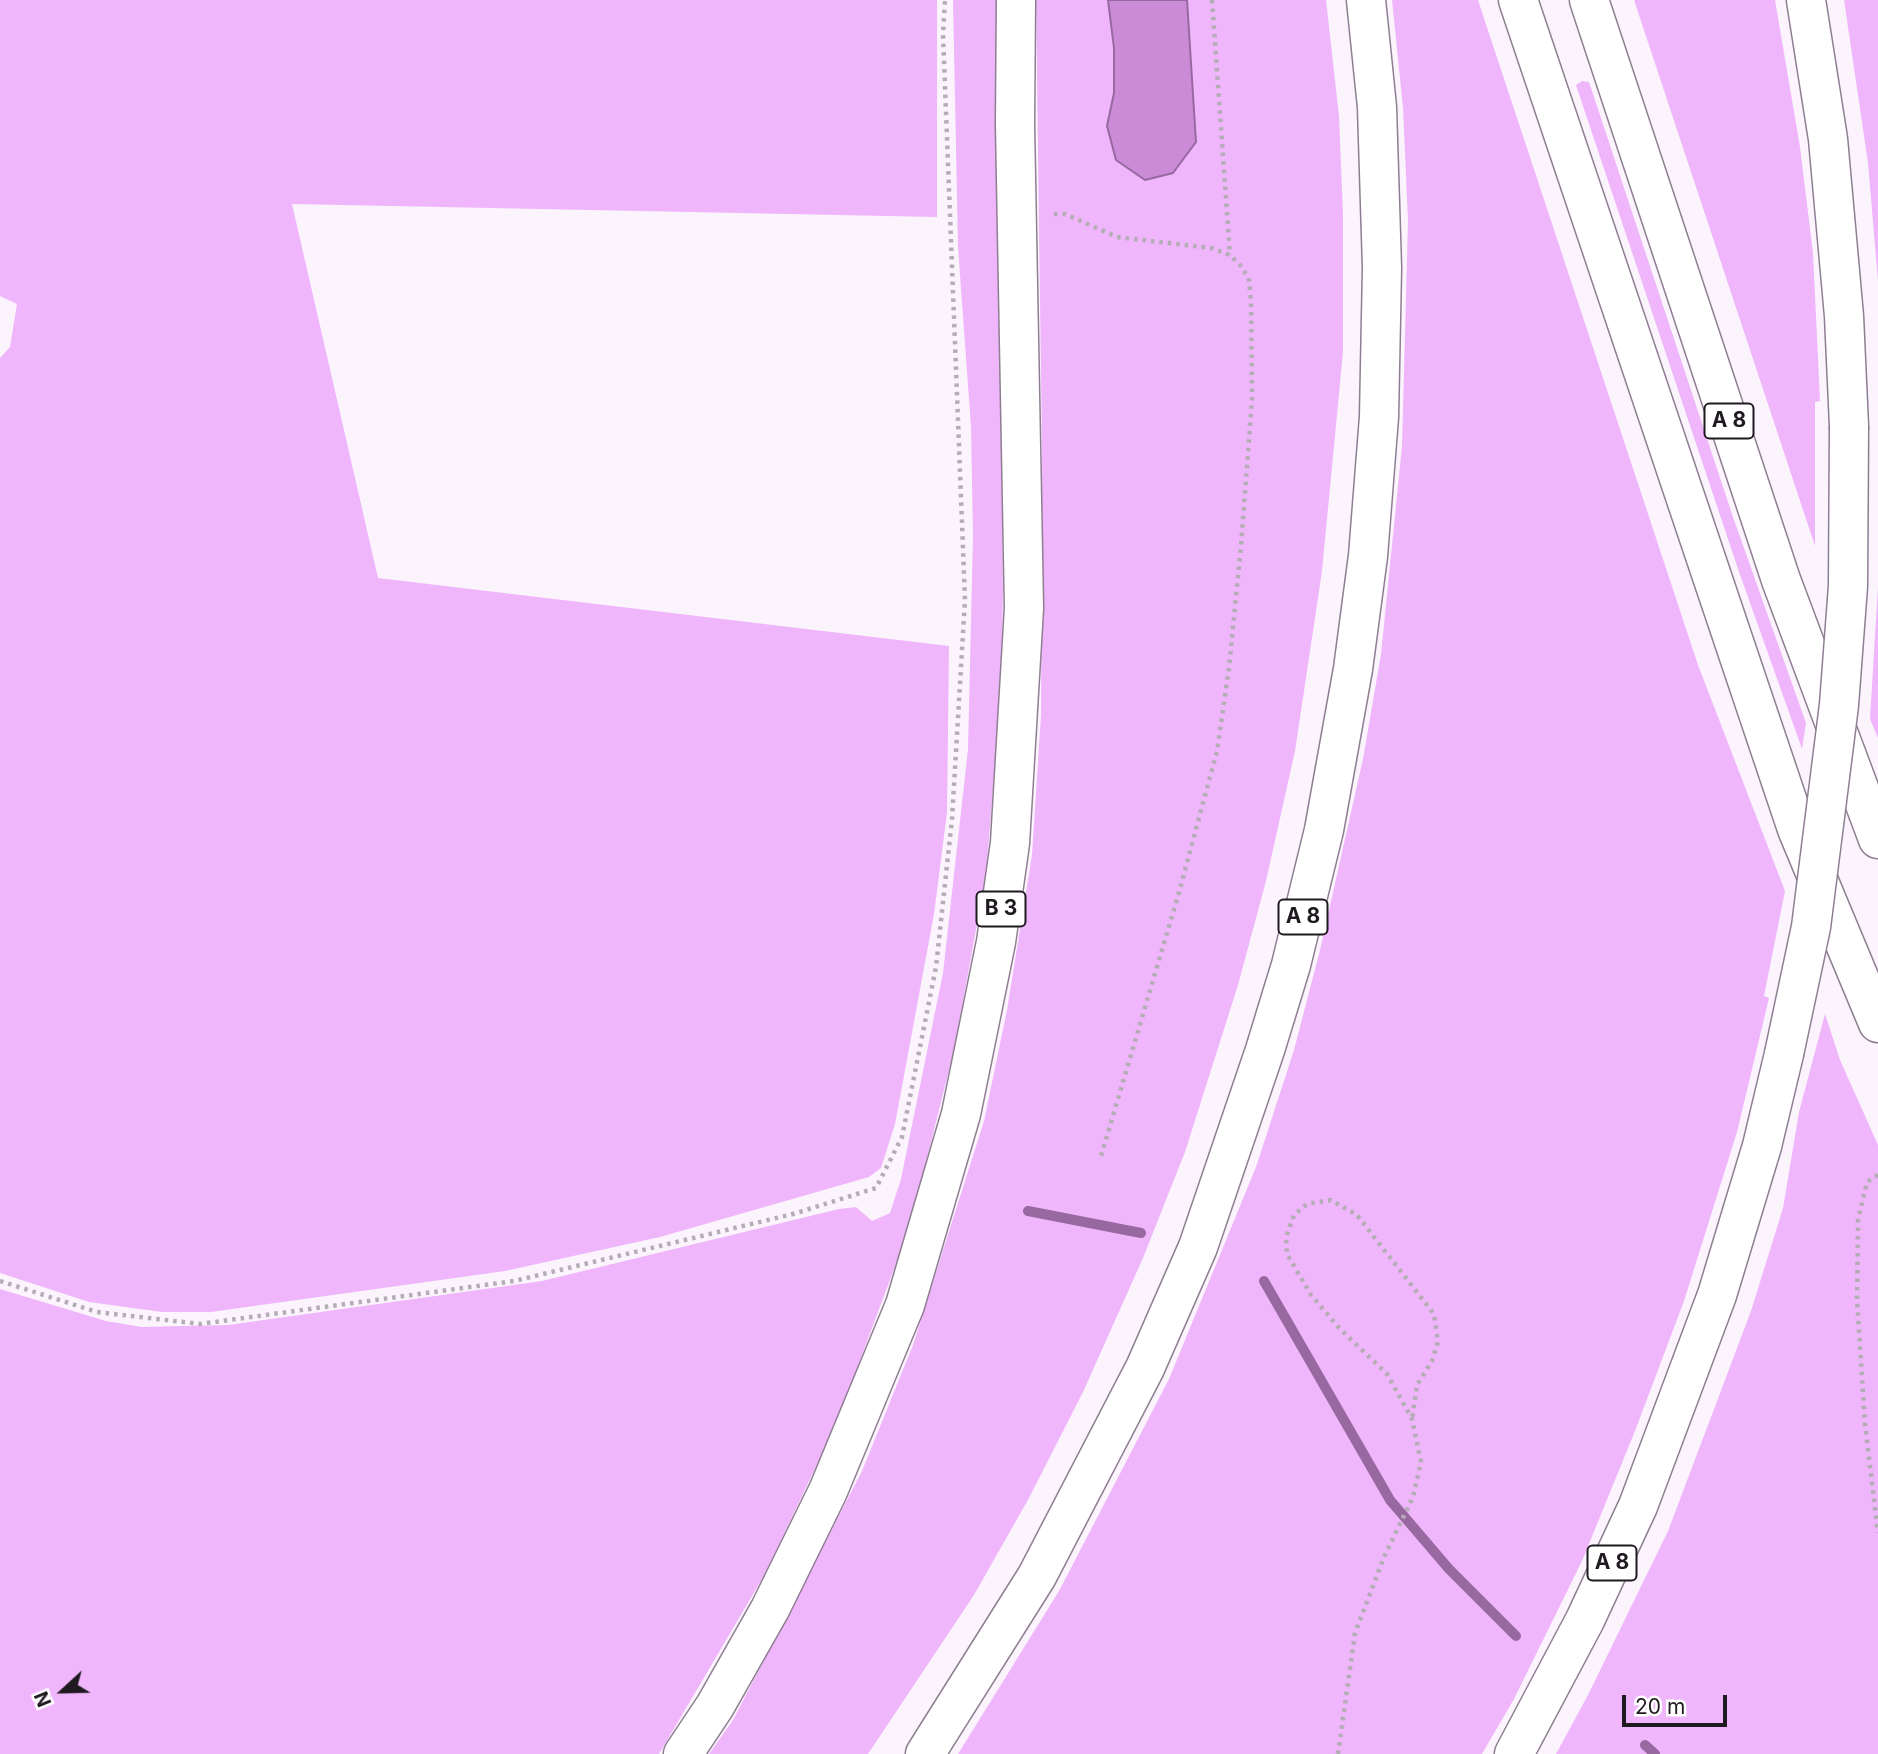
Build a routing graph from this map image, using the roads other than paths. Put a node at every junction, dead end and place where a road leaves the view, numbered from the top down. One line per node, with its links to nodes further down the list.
1 (1016, 0): 8 (main road, B 3)
2 (1366, 0): 9 (main road, A 8)
3 (1518, 0): 7 (main road)
4 (1589, 0): 6 (main road, A 8)
5 (1806, 0): 10 (main road, A 8, bridge)
6 (1878, 839)
7 (1878, 1023)
8 (683, 1754)
9 (925, 1754)
10 (1514, 1754)

